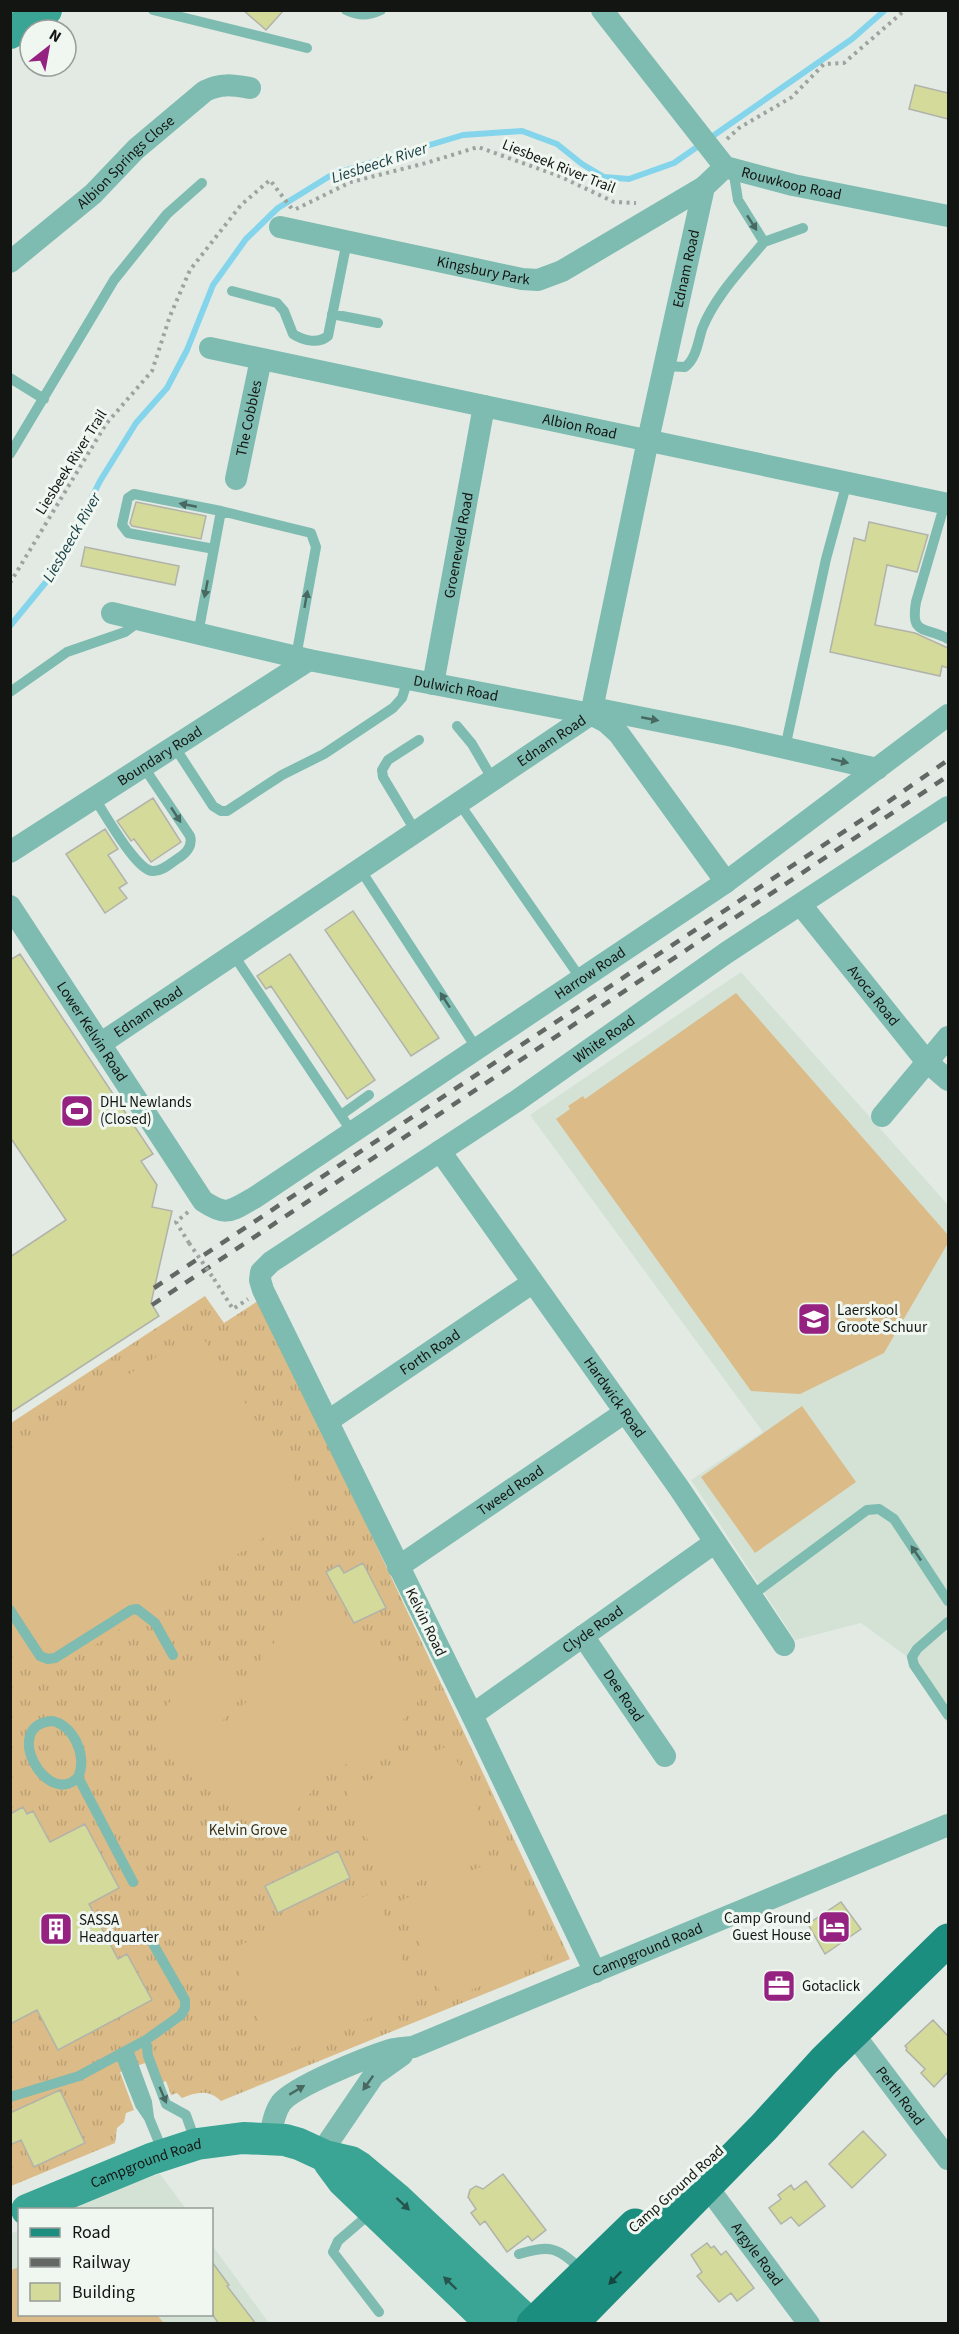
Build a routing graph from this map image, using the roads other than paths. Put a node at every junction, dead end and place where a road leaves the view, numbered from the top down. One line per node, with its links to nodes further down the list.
1 (153, 10): 5 (lane)
2 (346, 10): 3 (lane)
3 (381, 10)
4 (602, 10): 7 (street)
5 (307, 48)
6 (250, 88): 15 (street, Albion Springs Close)
7 (724, 163): 9 (street); 10 (street, Rouwkoop Road); 14 (lane, one-way to 14)
8 (202, 183): 23 (lane)
9 (704, 187): 13 (street, Kingsbury Park); 21 (street, Ednam Road)
10 (948, 216)
11 (287, 219): 13 (street, Kingsbury Park)
12 (803, 228): 14 (lane)
13 (347, 241): 17 (lane)
14 (764, 242): 21 (lane)
15 (10, 262)
16 (232, 291): 17 (lane)
17 (332, 314): 18 (lane)
18 (378, 323)
19 (210, 348): 20 (street, Albion Road)
20 (261, 359): 24 (street, Albion Road); 27 (street, The Cobbles)
21 (664, 366): 25 (street, Ednam Road)
22 (10, 378): 23 (lane)
23 (44, 399): 26 (lane)
24 (484, 406): 25 (street, Albion Road); 38 (street, Groeneveld Road)
25 (648, 440): 28 (street, Albion Road); 40 (street, Ednam Road)
26 (10, 454)
27 (236, 479)
28 (847, 482): 29 (street, Albion Road); 45 (lane)
29 (947, 504): 35 (lane)
30 (221, 511): 31 (lane); 31 (lane, one-way to 31); 36 (lane, one-way to 30)
31 (214, 549): 34 (lane, one-way to 34)
32 (112, 613): 33 (street, Dulwich Road)
33 (142, 620): 34 (street, Dulwich Road); 39 (lane)
34 (198, 634): 36 (street, Dulwich Road)
35 (948, 639)
36 (302, 658): 37 (street, Dulwich Road); 44 (street, Boundary Road)
37 (408, 679): 38 (street, Dulwich Road); 44 (lane)
38 (433, 684): 40 (street, Dulwich Road)
39 (10, 692)
40 (592, 711): 45 (street, one-way to 45); 48 (street, Ednam Road); 55 (street, Dulwich Road)
41 (948, 715): 47 (street, Harrow Road)
42 (457, 726): 48 (lane)
43 (419, 740): 52 (lane)
44 (174, 746): 46 (street, Boundary Road)
45 (785, 748): 47 (street, one-way to 47)
46 (144, 766): 49 (street, Boundary Road); 49 (lane, one-way to 49)
47 (877, 770): 55 (street, Harrow Road)
48 (493, 780): 50 (street, Ednam Road)
49 (94, 798): 53 (street, Boundary Road)
50 (459, 803): 52 (street, Ednam Road); 59 (lane)
51 (948, 807): 56 (street, White Road)
52 (416, 832): 54 (street, Ednam Road)
53 (10, 852)
54 (360, 869): 58 (street, Ednam Road); 62 (lane, one-way to 54)
55 (726, 882): 59 (street, Harrow Road)
56 (801, 905): 63 (street, Avoca Road); 68 (street, White Road)
57 (10, 906): 61 (street, Lower Kelvin Road)
58 (233, 954): 61 (street, Ednam Road); 67 (lane)
59 (581, 979): 62 (street, Harrow Road)
60 (948, 1037): 63 (street)
61 (100, 1044): 69 (street, Lower Kelvin Road)
62 (477, 1049): 67 (street, Harrow Road)
63 (927, 1062): 64 (street, Avoca Road); 66 (street)
64 (948, 1080)
65 (369, 1095): 67 (lane)
66 (882, 1116)
67 (347, 1123): 69 (street, Harrow Road)
68 (440, 1151): 70 (street, White Road); 71 (street, Hardwick Road)
69 (220, 1212)
70 (261, 1272): 73 (street, Kelvin Road)
71 (532, 1283): 72 (street, Hardwick Road); 73 (street, Forth Road)
72 (624, 1413): 74 (street, Hardwick Road); 75 (street, Tweed Road)
73 (328, 1421): 75 (street, Kelvin Road)
74 (714, 1543): 76 (street, Hardwick Road); 80 (street, Clyde Road)
75 (398, 1567): 83 (street, Kelvin Road)
76 (751, 1596): 77 (lane, one-way to 76); 81 (street, Hardwick Road)
77 (948, 1601)
78 (10, 1610): 82 (lane)
79 (948, 1622): 84 (lane)
80 (583, 1636): 83 (street, Clyde Road); 85 (street, Dee Road)
81 (784, 1645)
82 (173, 1655)
83 (472, 1715): 91 (street, Kelvin Road)
84 (948, 1715)
85 (665, 1756)
86 (78, 1777): 86 (lane); 88 (lane)
87 (948, 1825): 91 (street, Campground Road)
88 (132, 1882)
89 (948, 1940): 92 (main road, Camp Ground Road)
90 (153, 1942): 93 (lane)
91 (595, 1972): 94 (street, Campground Road)
92 (852, 2032): 96 (main road, Camp Ground Road); 102 (street, Perth Road)
93 (146, 2040): 95 (lane); 99 (lane, one-way to 99)
94 (413, 2047): 98 (street, Campground Road, one-way to 94); 100 (street, Campground Road, one-way to 100)
95 (124, 2052): 97 (lane); 101 (lane)
96 (824, 2061): 103 (main road, Camp Ground Road); 107 (main road, Camp Ground Road)
97 (10, 2097)
98 (270, 2138): 99 (main road, Campground Road); 100 (main road, Campground Road)
99 (197, 2144): 101 (main road, Campground Road)
100 (323, 2154): 105 (main road); 110 (main road, Campground Road, one-way to 110)
101 (165, 2155): 104 (main road, Campground Road)
102 (948, 2159)
103 (706, 2185): 111 (main road, Camp Ground Road, one-way to 111); 112 (street, Argyle Road)
104 (32, 2208)
105 (375, 2210): 108 (lane); 109 (main road, one-way to 105)
106 (519, 2254): 107 (lane)
107 (586, 2273): 110 (main road, Camp Ground Road)
108 (380, 2312)
109 (492, 2324)
110 (531, 2324)
111 (571, 2324)
112 (809, 2324)

